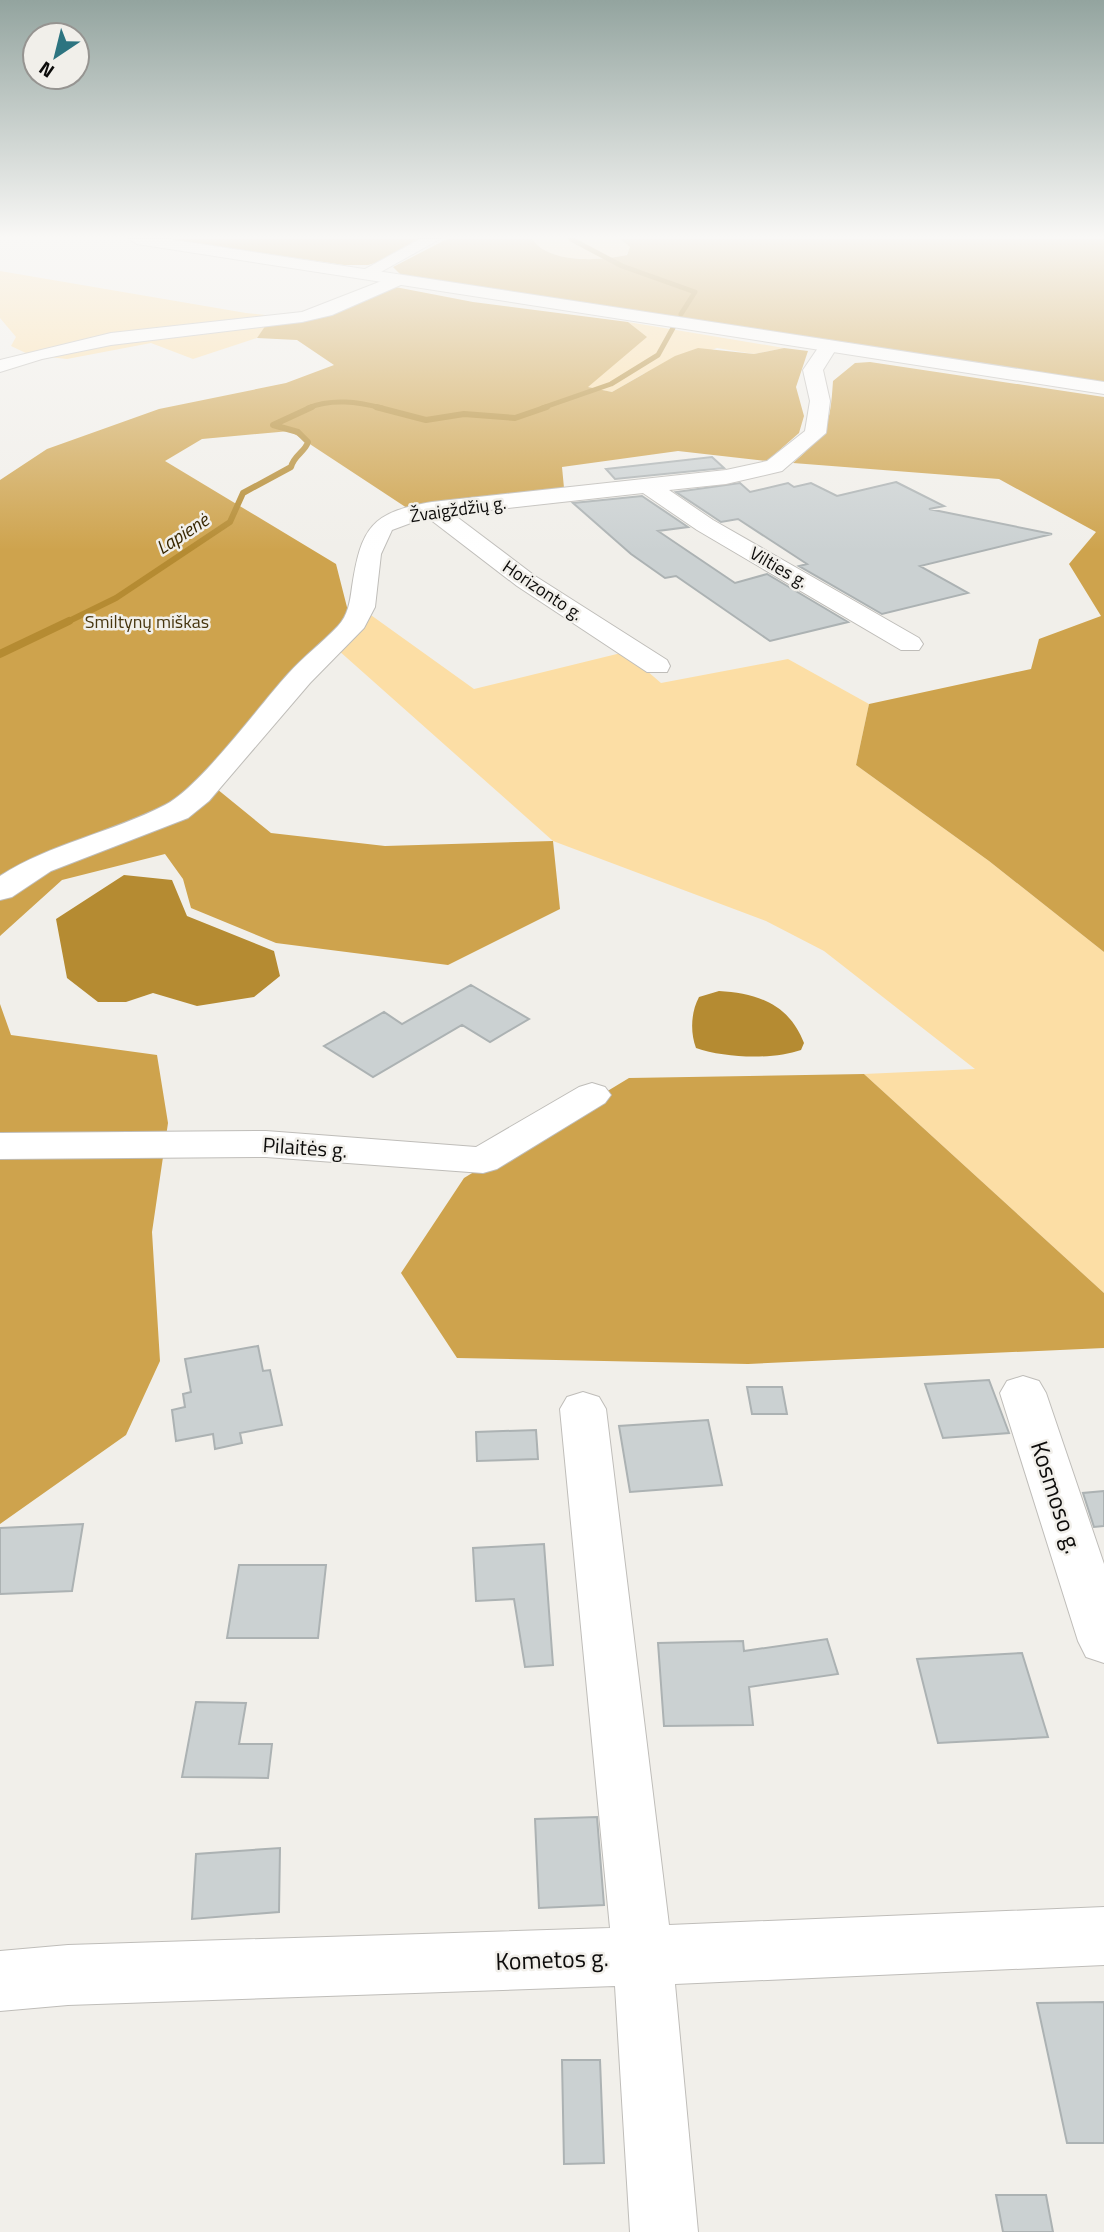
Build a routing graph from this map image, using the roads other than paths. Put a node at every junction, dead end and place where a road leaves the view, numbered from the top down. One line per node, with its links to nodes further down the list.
1 (98, 343): 4 (street)
2 (811, 343): 3 (street)
3 (829, 346): 5 (street); 6 (street, Žvaigždžių g.)
4 (0, 366)
5 (1104, 388)
6 (650, 486): 7 (street, Žvaigždžių g.); 8 (street, Vilties g.)
7 (432, 509): 9 (street, Horizonto g.); 10 (street, Žvaigždžių g.)
8 (910, 644)
9 (657, 666)
10 (0, 890)
11 (592, 1095): 12 (street, Pilaitės g.)
12 (0, 1146)
13 (1023, 1393): 15 (street, Kosmoso g.)
14 (583, 1409): 17 (street)
15 (1104, 1641)
16 (1104, 1936): 17 (street, Kometos g.)
17 (643, 1956): 18 (street, Kometos g.); 19 (street)
18 (0, 1982)
19 (664, 2232)

